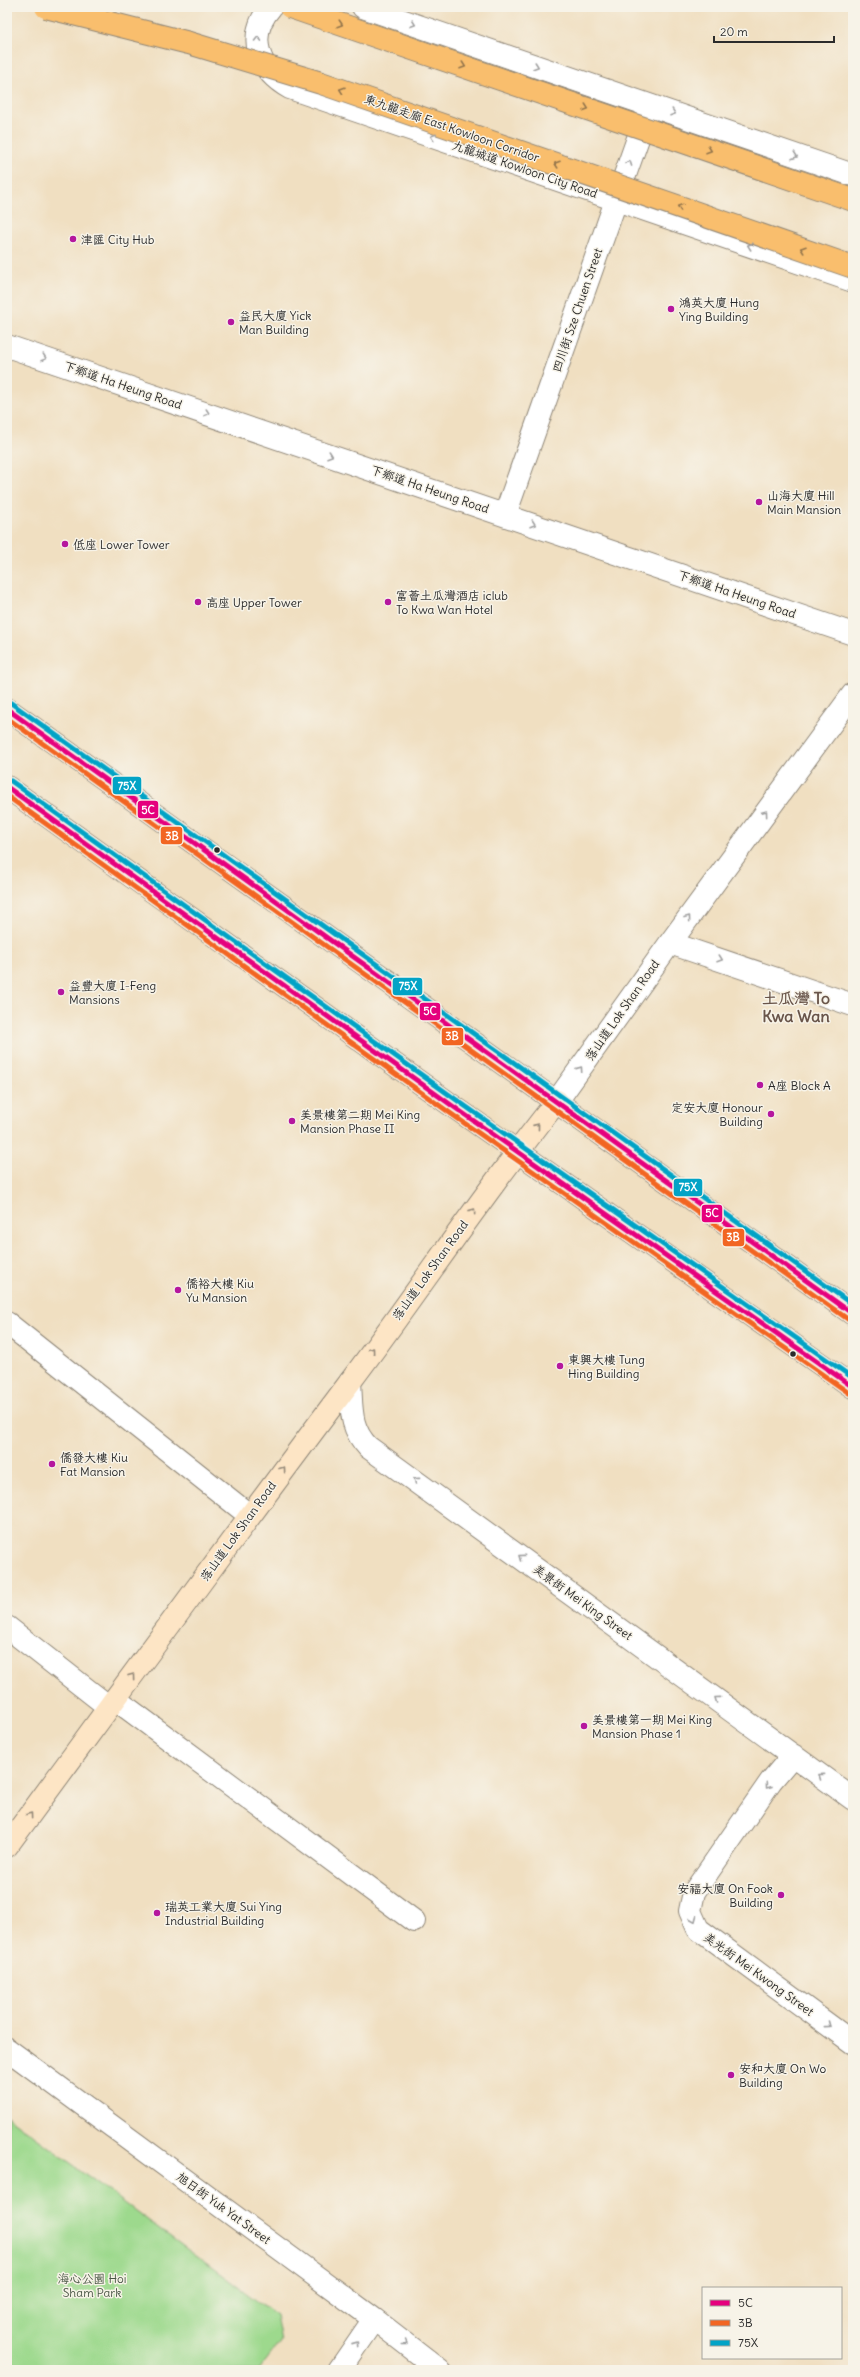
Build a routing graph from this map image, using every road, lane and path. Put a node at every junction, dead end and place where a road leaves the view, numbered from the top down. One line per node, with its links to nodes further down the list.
1 (46, 7): 9 (highway, 東九龍走廊 East Kowloon Corridor, one-way to 1, bridge)
2 (271, 7): 7 (street, 九龍城道 Kowloon City Road, one-way to 2)
3 (290, 7): 8 (highway, one-way to 8, bridge)
4 (363, 7): 5 (street, one-way to 5)
5 (649, 106): 6 (street, one-way to 6); 7 (street, 四川街 Sze Chuen Street, one-way to 5)
6 (853, 175)
7 (616, 200): 10 (street, 九龍城道 Kowloon City Road, one-way to 7); 12 (street, 四川街 Sze Chuen Street)
8 (853, 200)
9 (853, 267)
10 (853, 282)
11 (7, 346): 12 (street, 下鄉道 Ha Heung Road, one-way to 12)
12 (505, 514): 13 (street, 下鄉道 Ha Heung Road, one-way to 13)
13 (853, 634)
14 (853, 694): 17 (street, 落山道 Lok Shan Road, one-way to 14)
15 (7, 709): 19 (main road)
16 (7, 787): 20 (main road)
17 (670, 943): 18 (street, one-way to 18); 19 (street, 落山道 Lok Shan Road, one-way to 17)
18 (853, 1005)
19 (557, 1101): 20 (main road, 落山道 Lok Shan Road, one-way to 19); 21 (main road)
20 (517, 1151): 23 (main road, 落山道 Lok Shan Road, one-way to 20); 24 (main road)
21 (853, 1314)
22 (7, 1323): 25 (street)
23 (350, 1382): 25 (main road, 落山道 Lok Shan Road, one-way to 23); 28 (street, 美景街 Mei King Street, one-way to 23)
24 (853, 1387)
25 (249, 1515): 27 (main road, 落山道 Lok Shan Road, one-way to 25)
26 (7, 1627): 27 (street)
27 (112, 1703): 30 (main road, 落山道 Lok Shan Road, one-way to 27); 31 (street)
28 (793, 1755): 29 (street, 美景街 Mei King Street, one-way to 28); 32 (street, 美光街 Mei Kwong Street, one-way to 32)
29 (853, 1799)
30 (7, 1846)
31 (414, 1921)
32 (853, 2043)
33 (7, 2049): 34 (street, 旭日街 Yuk Yat Street)
34 (374, 2319): 35 (street, one-way to 34); 36 (street, 旭日街 Yuk Yat Street, one-way to 36)
35 (339, 2370)
36 (440, 2370)

